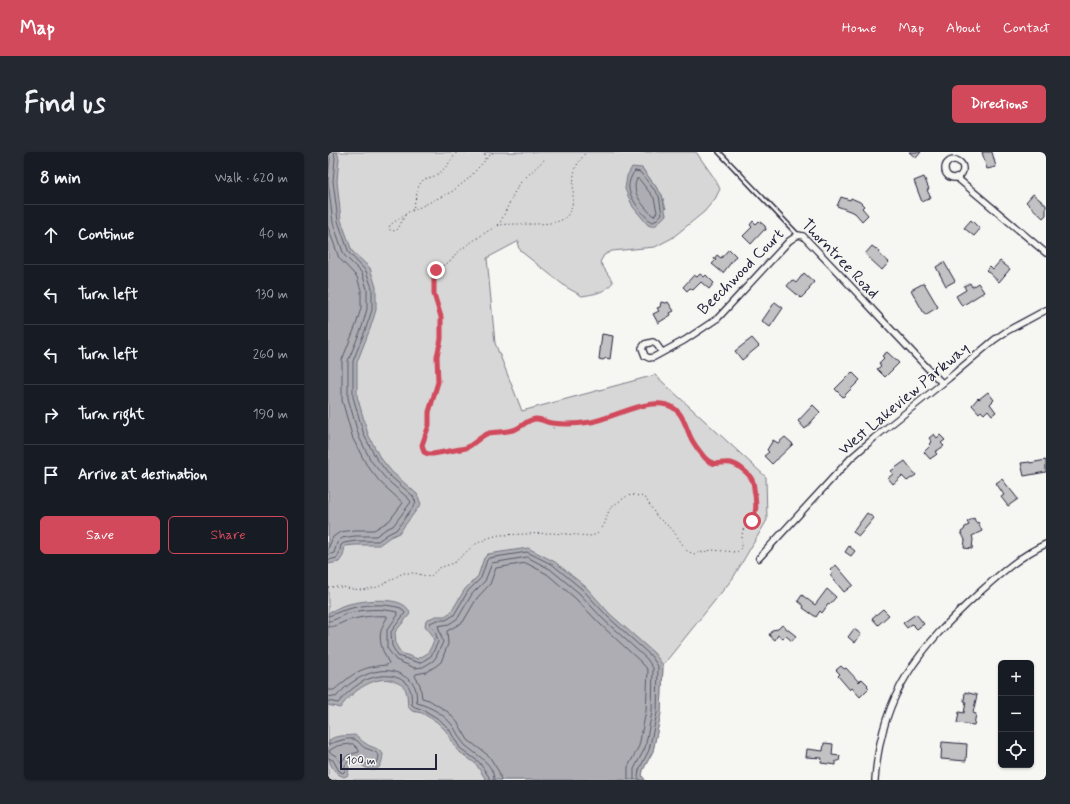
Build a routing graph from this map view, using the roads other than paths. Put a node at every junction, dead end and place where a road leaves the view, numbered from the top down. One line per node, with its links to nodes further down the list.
1 (719, 152): 3 (lane, Thorntree Road)
2 (956, 177): 4 (street)
3 (798, 235): 6 (street, Beechwood Court); 7 (street, Thorntree Road)
4 (1046, 253)
5 (1046, 310): 7 (street, West Lakeview Parkway)
6 (662, 352)
7 (942, 383): 9 (street, West Lakeview Parkway)
8 (1046, 544): 10 (street)
9 (758, 558)
10 (875, 780)

